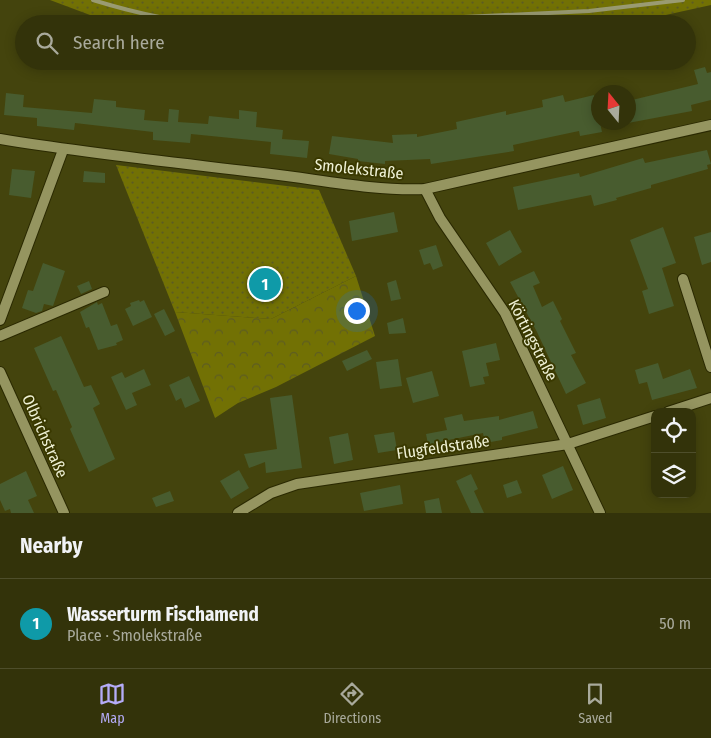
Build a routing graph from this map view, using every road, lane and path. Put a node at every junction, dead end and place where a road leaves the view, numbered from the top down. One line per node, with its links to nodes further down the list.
1 (711, 125): 4 (street, Smolekstraße)
2 (0, 140): 3 (street, Smolekstraße)
3 (63, 150): 4 (street, Smolekstraße); 7 (street)
4 (425, 189): 14 (street, Körtingstraße)
5 (683, 279): 9 (street)
6 (104, 292): 8 (street)
7 (0, 320)
8 (0, 336)
9 (711, 367)
10 (0, 372): 15 (street, Olbrichstraße)
11 (711, 398): 12 (street)
12 (680, 408)
13 (651, 417): 14 (street, Flugfeldstraße)
14 (568, 444): 16 (street, Flugfeldstraße); 17 (street, Körtingstraße)
15 (64, 513)
16 (238, 513)
17 (600, 513)

